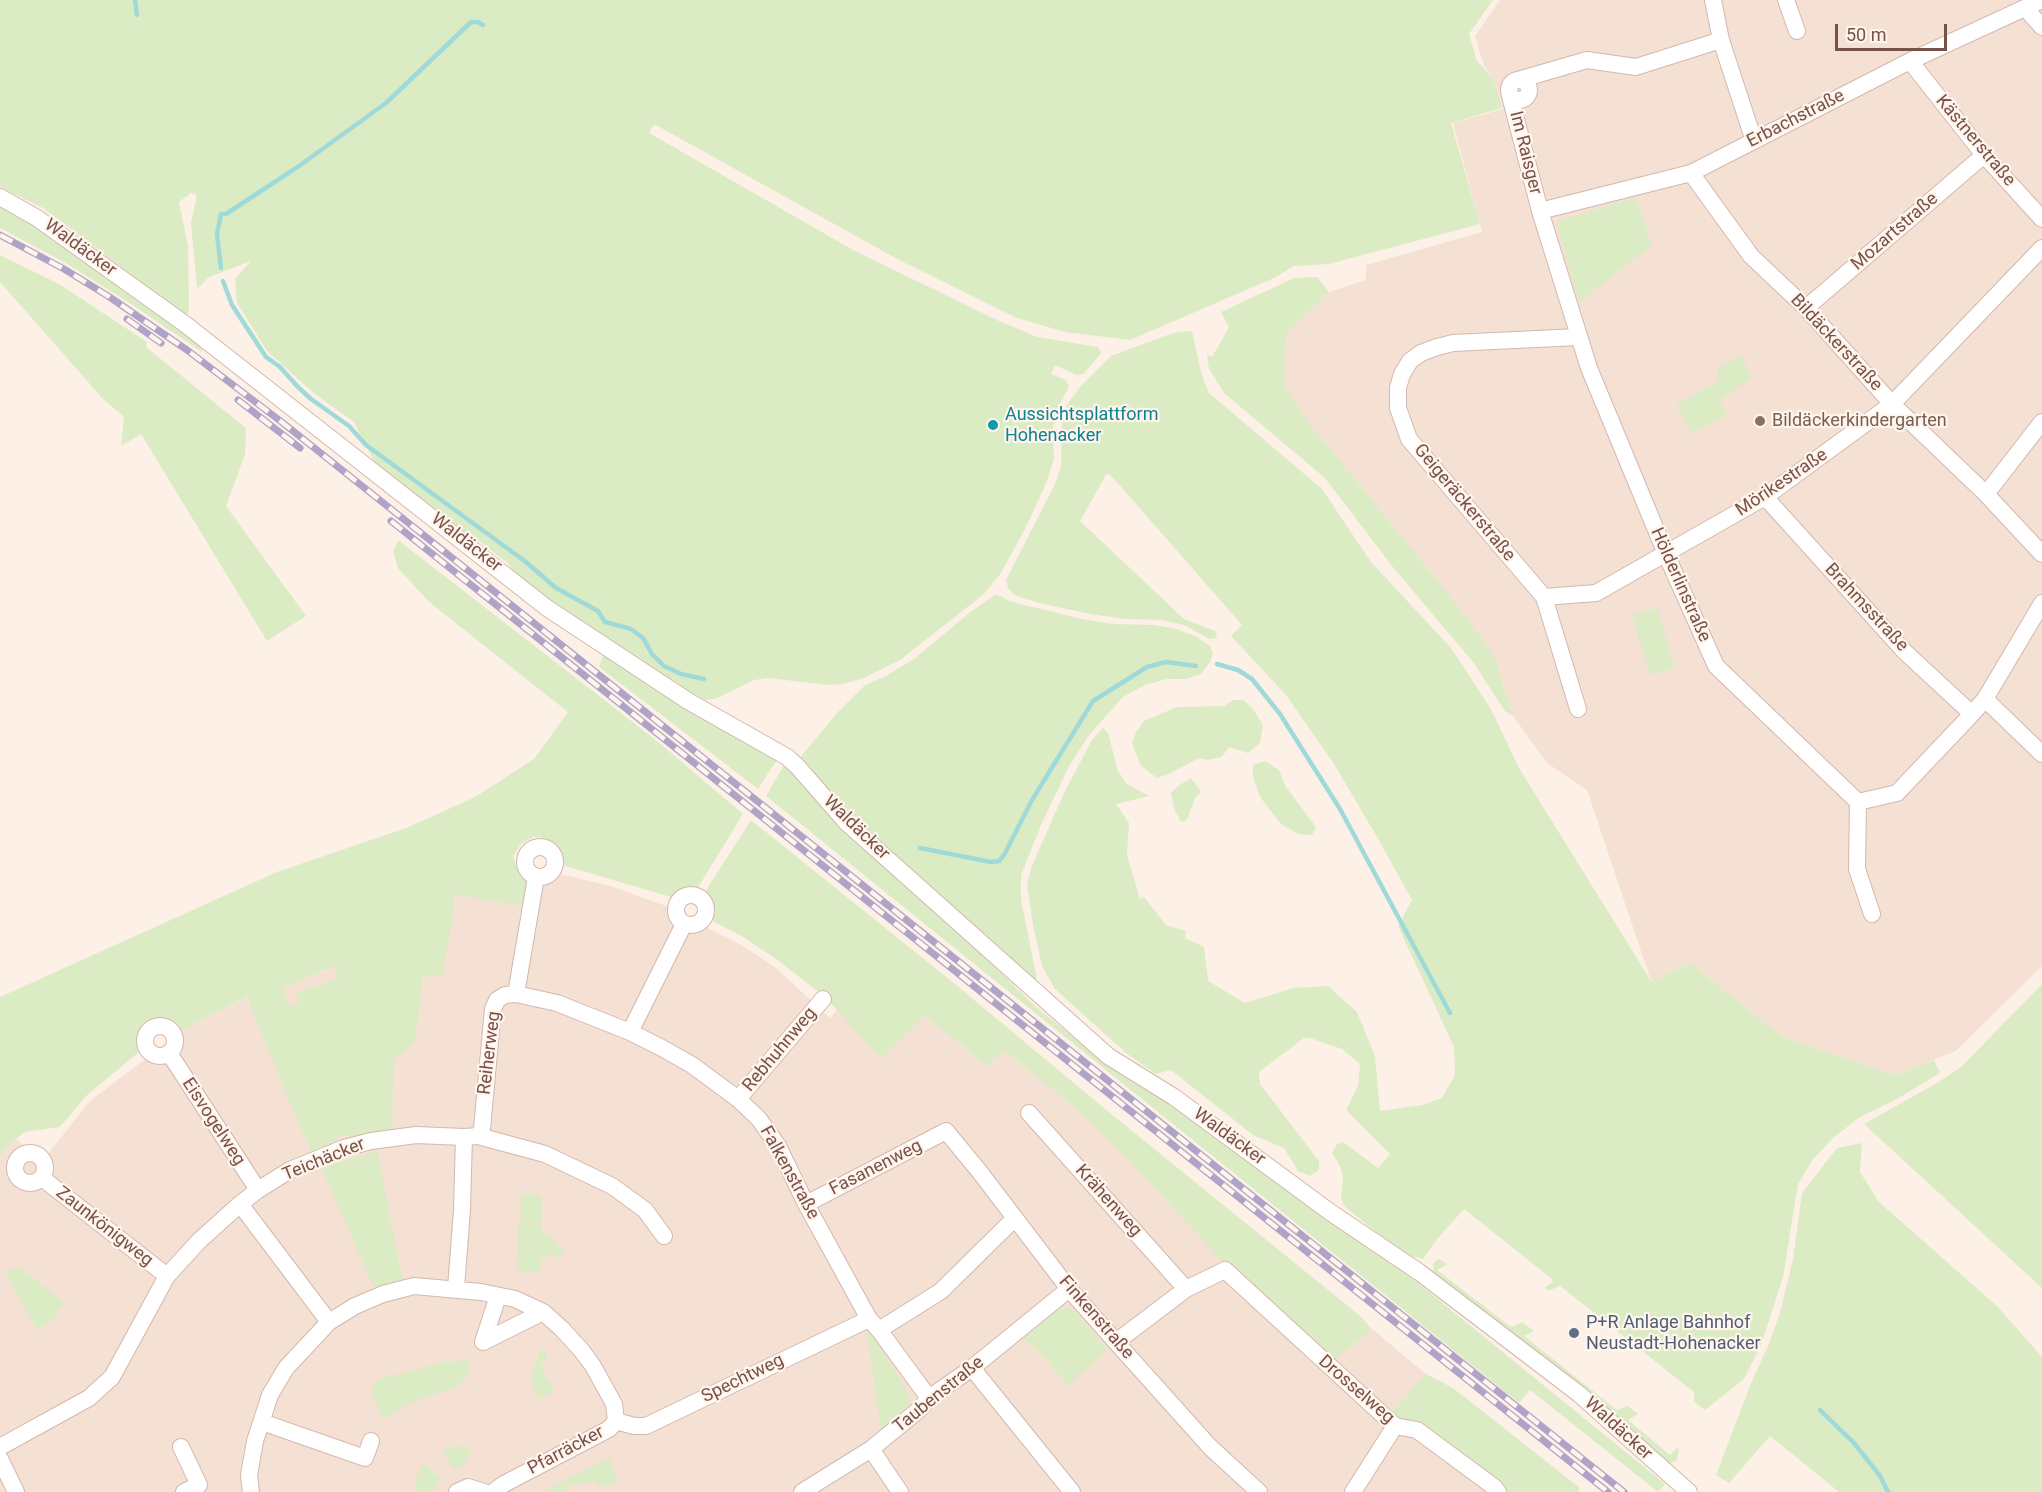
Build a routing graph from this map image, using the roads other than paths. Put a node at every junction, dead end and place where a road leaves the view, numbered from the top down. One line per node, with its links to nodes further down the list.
1 (1713, 0): 6 (street)
2 (1786, 0): 5 (street)
3 (2035, 2): 4 (street); 7 (street, Erbachstraße)
4 (2042, 27)
5 (1797, 31)
6 (1720, 40): 8 (street); 12 (street, Im Raisger)
7 (1910, 61): 8 (street, Erbachstraße); 9 (street, Kästnerstraße)
8 (1754, 141): 10 (street, Erbachstraße)
9 (1984, 155): 13 (street, Kästnerstraße); 15 (street, Mozartstraße)
10 (1691, 173): 12 (street, Erbachstraße); 15 (street, Bildäckerstraße)
11 (0, 197): 78 (street, Waldäcker)
12 (1540, 211): 16 (street, Hölderlinstraße)
13 (2042, 219)
14 (2042, 248): 17 (street, Mörikestraße)
15 (1806, 308): 17 (street, Bildäckerstraße)
16 (1578, 337): 21 (street, Hölderlinstraße); 23 (street, Geigeräckerstraße)
17 (1892, 404): 19 (street, Bildäckerstraße); 20 (street, Mörikestraße)
18 (2042, 422): 19 (street)
19 (1986, 494): 22 (street, Bildäckerstraße)
20 (1766, 497): 21 (street, Mörikestraße); 27 (street, Brahmsstraße)
21 (1666, 554): 23 (street); 29 (street, Hölderlinstraße)
22 (2042, 554)
23 (1544, 597): 26 (street, Geigeräckerstraße)
24 (2042, 603): 25 (street)
25 (1985, 699): 27 (street); 28 (street)
26 (1578, 709)
27 (1972, 714): 29 (street)
28 (2042, 754)
29 (1858, 802): 31 (street)
30 (536, 877): 33 (street, Reiherweg)
31 (1872, 914)
32 (684, 924): 35 (street)
33 (516, 994): 35 (street, Falkenstraße); 40 (street, Reiherweg)
34 (823, 999): 37 (street, Rebhuhnweg)
35 (630, 1032): 37 (street, Falkenstraße)
36 (169, 1053): 42 (street, Eisvogelweg)
37 (738, 1100): 44 (street, Falkenstraße)
38 (1029, 1113): 50 (street, Krähenweg)
39 (946, 1131): 44 (street, Fasanenweg); 45 (street, Finkenstraße)
40 (471, 1137): 42 (street, Teichäcker); 46 (street, Teichäcker); 48 (street)
41 (42, 1178): 47 (street, Zaunkönigweg)
42 (258, 1190): 43 (street, Teichäcker)
43 (240, 1204): 47 (street, Teichäcker); 53 (street)
44 (806, 1204): 54 (street, Falkenstraße)
45 (1015, 1218): 49 (street, Finkenstraße); 54 (street, Spechtweg)
46 (664, 1236)
47 (167, 1276): 62 (street, Teichäcker)
48 (456, 1288): 51 (street, Pfarräcker); 53 (street, Pfarräcker)
49 (1069, 1288): 55 (street, Finkenstraße); 56 (street, Taubenstraße)
50 (1186, 1288): 55 (street); 60 (street, Drosselweg)
51 (498, 1296): 52 (street, Pfarräcker); 52 (street)
52 (543, 1312): 58 (street, Pfarräcker)
53 (329, 1322): 59 (street, Pfarräcker)
54 (874, 1324): 57 (street, Falkenstraße); 58 (street, Spechtweg)
55 (1116, 1342): 75 (street, Finkenstraße)
56 (972, 1368): 57 (street, Taubenstraße); 74 (street)
57 (929, 1398): 64 (street, Taubenstraße)
58 (616, 1421): 71 (street, Pfarräcker)
59 (262, 1422): 61 (street); 68 (street, Pfarräcker)
60 (1395, 1426): 76 (street); 77 (street, Drosselweg)
61 (371, 1441)
62 (0, 1447)
63 (181, 1447): 67 (street)
64 (871, 1449): 72 (street, Taubenstraße); 73 (street)
65 (0, 1459): 66 (street)
66 (16, 1492)
67 (184, 1492)
68 (252, 1492)
69 (457, 1492): 70 (street)
70 (484, 1492)
71 (493, 1492)
72 (802, 1492)
73 (900, 1492)
74 (1072, 1492)
75 (1259, 1492)
76 (1353, 1492)
77 (1498, 1492)
78 (1689, 1492)

